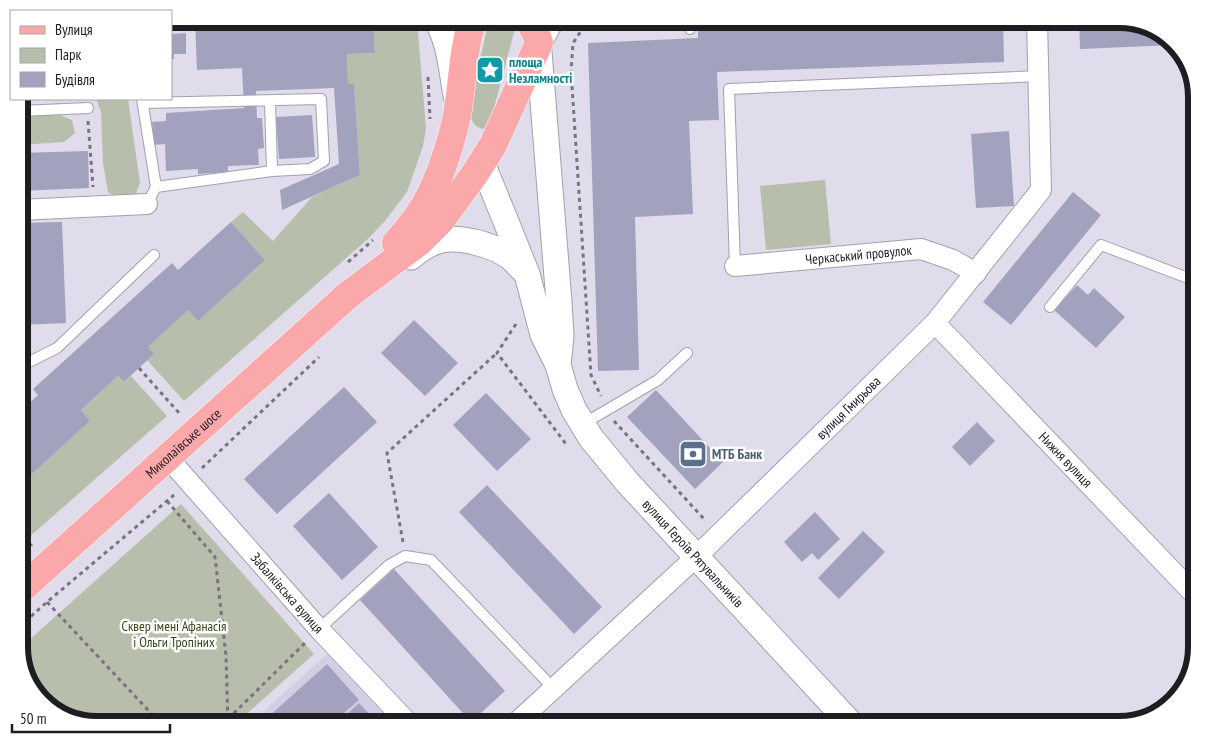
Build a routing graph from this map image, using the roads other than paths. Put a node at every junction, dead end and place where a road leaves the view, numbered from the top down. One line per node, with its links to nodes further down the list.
1 (441, 27): 11 (street)
2 (471, 27): 11 (main road)
3 (524, 27): 12 (main road)
4 (1037, 27): 6 (street, вулиця Гмирьова)
5 (537, 31): 12 (main road); 27 (street, вулиця Героїв Рятувальників)
6 (1038, 76): 18 (lane); 19 (street, вулиця Гмирьова)
7 (143, 101): 8 (lane); 15 (lane)
8 (270, 101): 14 (lane); 14 (lane)
9 (88, 108): 10 (lane)
10 (28, 111)
11 (463, 121): 12 (main road); 13 (main road); 22 (main road)
12 (499, 131): 13 (main road)
13 (482, 163): 20 (street); 22 (main road)
14 (272, 171): 15 (lane)
15 (152, 196): 16 (street)
16 (28, 210)
17 (154, 255): 26 (lane)
18 (735, 266): 19 (street, Черкаський провулок)
19 (976, 273): 24 (street, вулиця Гмирьова)
20 (527, 274): 22 (street); 27 (street, вулиця Героїв Рятувальників)
21 (1187, 278): 23 (lane)
22 (348, 295): 29 (main road, Миколаївське шосе)
23 (1050, 307)
24 (935, 324): 30 (street, вулиця Гмирьова); 32 (street, Нижня вулиця)
25 (687, 353): 28 (lane)
26 (28, 362)
27 (558, 365): 28 (street, вулиця Героїв Рятувальників)
28 (583, 424): 30 (street, вулиця Героїв Рятувальників)
29 (168, 458): 31 (main road, Миколаївське шосе); 33 (street, Забалківська вулиця)
30 (696, 557): 34 (street, вулиця Гмирьова); 37 (street, вулиця Героїв Рятувальників)
31 (28, 583)
32 (1188, 588)
33 (319, 629): 34 (lane); 35 (street, Забалківська вулиця)
34 (554, 689): 36 (street, вулиця Гмирьова)
35 (401, 716)
36 (524, 716)
37 (844, 716)

